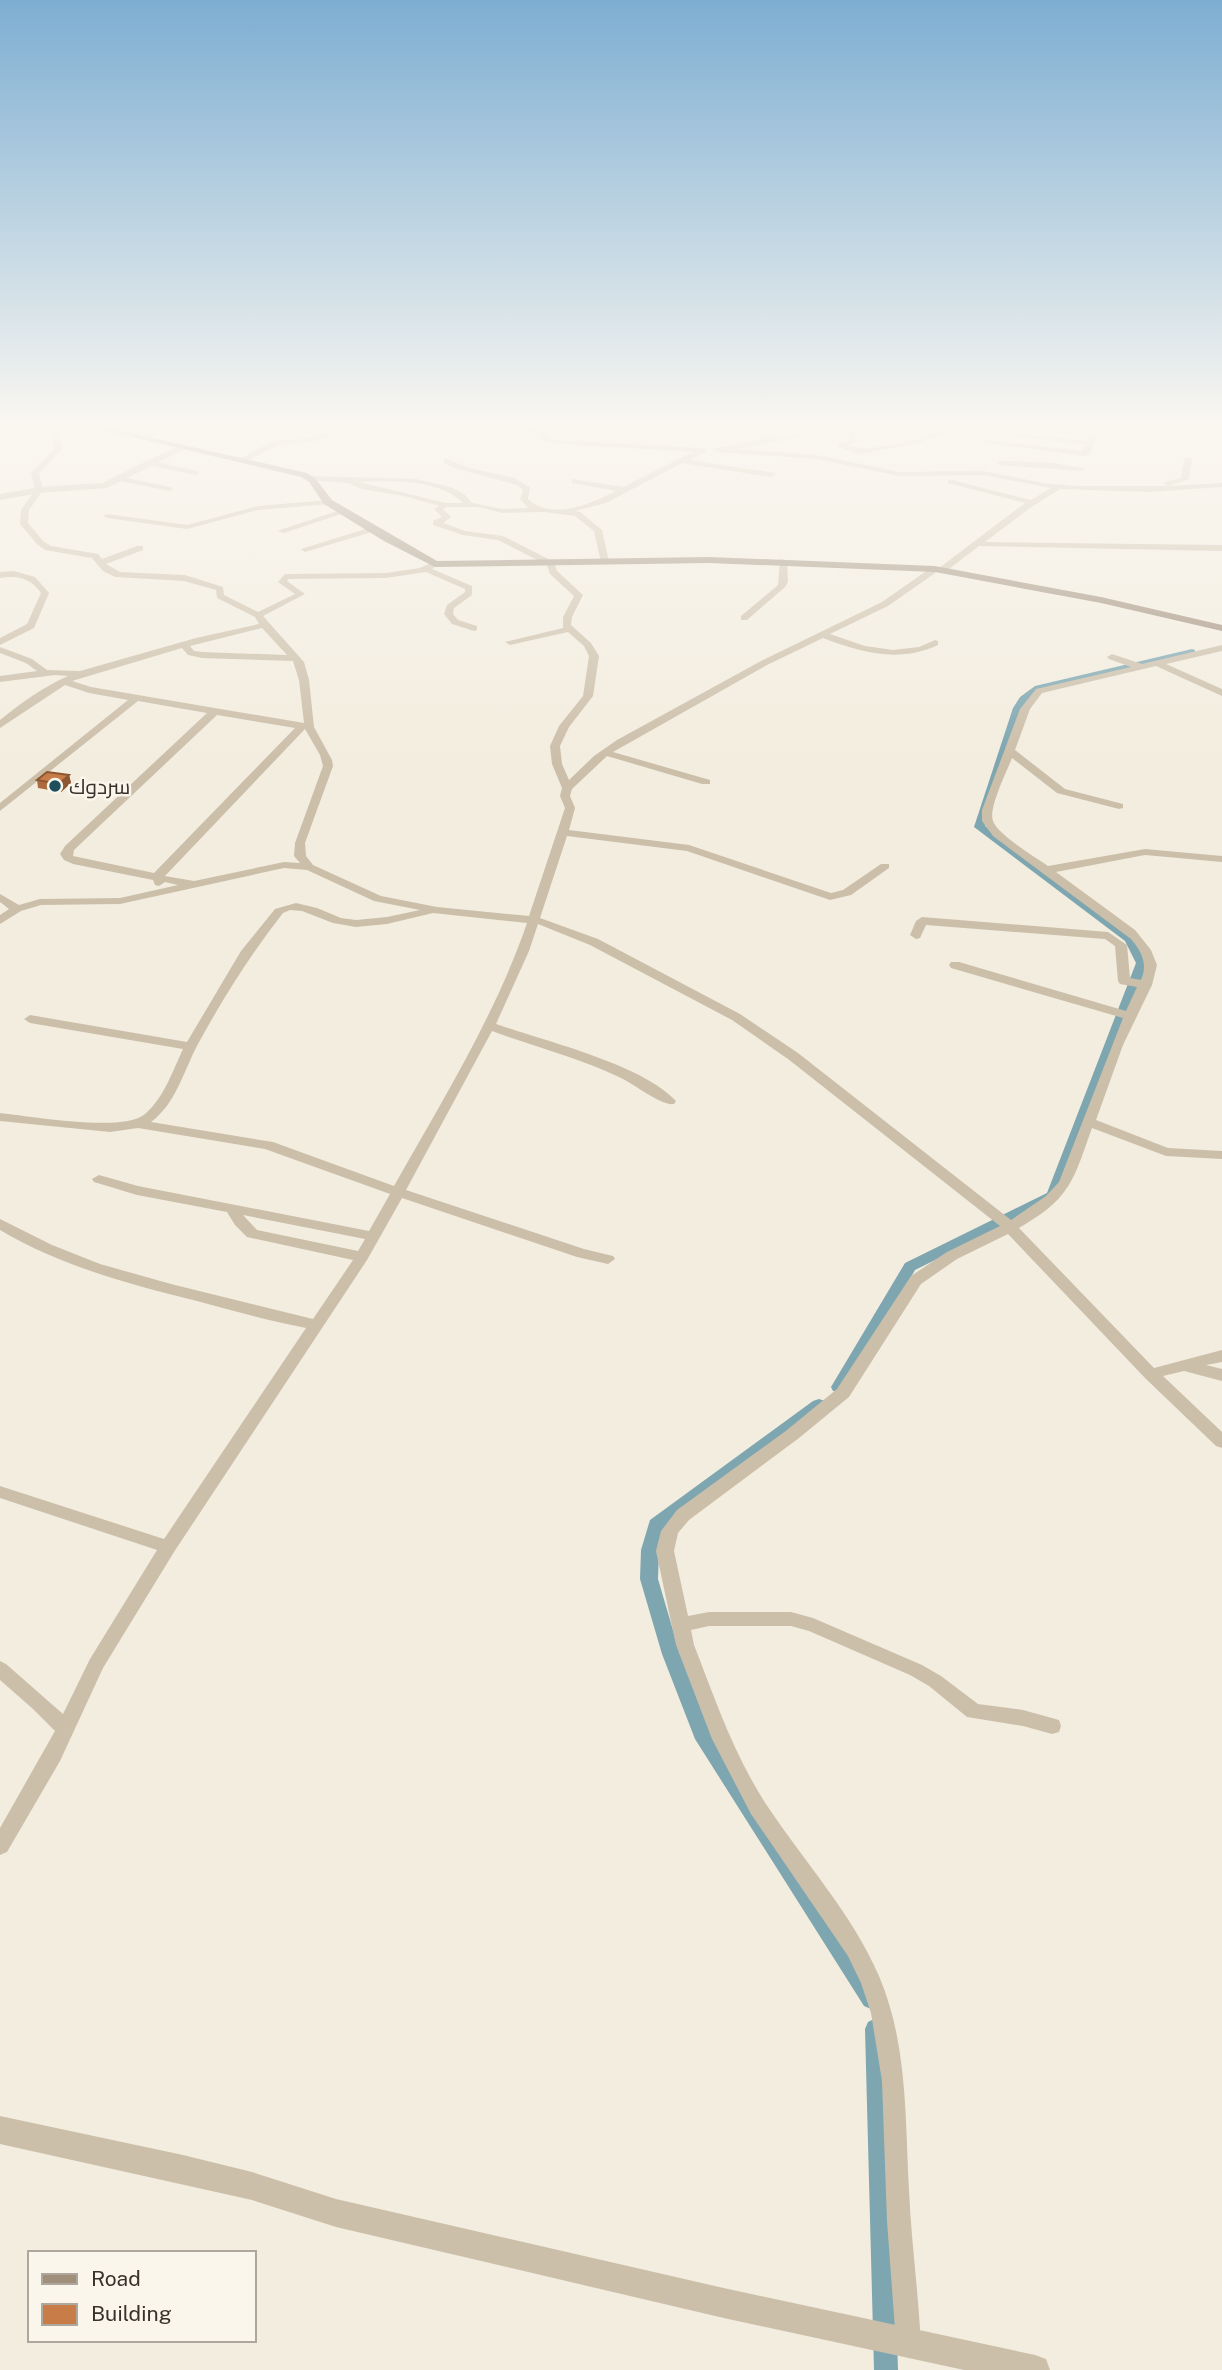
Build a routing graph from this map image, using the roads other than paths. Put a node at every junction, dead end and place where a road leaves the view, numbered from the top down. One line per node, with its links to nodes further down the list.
1 (36, 538): 13 (street)
2 (344, 538): 10 (street)
3 (385, 538): 15 (main road)
4 (497, 538): 14 (street)
5 (600, 538): 12 (street)
6 (988, 538): 7 (street)
7 (980, 544): 9 (street); 16 (street)
8 (140, 548): 13 (street)
9 (1222, 548)
10 (306, 549)
11 (783, 561): 12 (main road); 16 (main road); 19 (street)
12 (606, 562): 14 (main road)
13 (101, 563): 18 (street)
14 (551, 564): 15 (main road); 23 (street)
15 (430, 567): 18 (street); 21 (street)
16 (938, 569): 22 (main road); 24 (street)
17 (0, 575): 25 (street)
18 (258, 615): 20 (street)
19 (744, 618)
20 (264, 625): 28 (street); 32 (street)
21 (474, 628)
22 (1222, 628)
23 (569, 629): 26 (street); 47 (street)
24 (822, 634): 27 (street); 45 (street)
25 (0, 642)
26 (510, 642)
27 (935, 643)
28 (184, 645): 32 (street); 36 (street)
29 (1222, 648): 33 (street)
30 (0, 650): 35 (street)
31 (1112, 657): 34 (street)
32 (297, 658): 43 (street)
33 (1156, 663): 34 (street); 39 (street)
34 (1142, 667): 44 (street)
35 (45, 673): 36 (street); 37 (street)
36 (80, 674): 38 (street)
37 (0, 679)
38 (64, 681): 40 (street); 42 (street)
39 (1222, 693)
40 (136, 698): 41 (street); 49 (street)
41 (215, 711): 43 (street); 55 (street)
42 (0, 724)
43 (305, 726): 53 (street); 55 (street)
44 (1007, 750): 48 (street); 54 (street)
45 (606, 753): 46 (street); 47 (street)
46 (706, 782)
47 (567, 788): 50 (street)
48 (1119, 806)
49 (0, 808)
50 (562, 832): 52 (street); 62 (street)
51 (1222, 859): 54 (street)
52 (885, 866)
53 (309, 867): 56 (street); 60 (street)
54 (1047, 870): 65 (street)
55 (158, 876): 56 (street); 57 (street)
56 (191, 884): 57 (street)
57 (163, 891): 59 (street)
58 (0, 897): 59 (street)
59 (17, 909): 61 (street)
60 (436, 910): 62 (street); 69 (street)
61 (0, 920)
62 (535, 920): 68 (street); 79 (street)
63 (916, 935): 65 (street)
64 (956, 965): 66 (street)
65 (1146, 985): 66 (street)
66 (1131, 1016): 72 (street)
67 (30, 1019): 69 (street)
68 (489, 1026): 70 (street); 76 (street)
69 (191, 1046): 73 (street)
70 (669, 1101)
71 (0, 1117): 73 (street)
72 (1089, 1122): 74 (street); 79 (street)
73 (138, 1124): 76 (street)
74 (1222, 1155)
75 (99, 1178): 77 (street)
76 (397, 1192): 80 (street); 82 (street)
77 (233, 1210): 80 (street); 81 (street)
78 (0, 1224): 83 (street)
79 (1010, 1227): 86 (street); 91 (street)
80 (373, 1236): 81 (street)
81 (362, 1257): 83 (street)
82 (608, 1259)
83 (317, 1325): 90 (street)
84 (1222, 1356): 85 (street)
85 (1185, 1365): 86 (street); 87 (street)
86 (1151, 1374): 88 (street)
87 (1222, 1375)
88 (1222, 1442)
89 (0, 1492): 90 (street)
90 (168, 1547): 94 (street)
91 (681, 1625): 93 (street); 97 (street)
92 (0, 1669): 94 (street)
93 (1052, 1727)
94 (64, 1728): 95 (street)
95 (0, 1846)
96 (0, 2130): 97 (street)
97 (890, 2339): 98 (street)
98 (1035, 2370)

